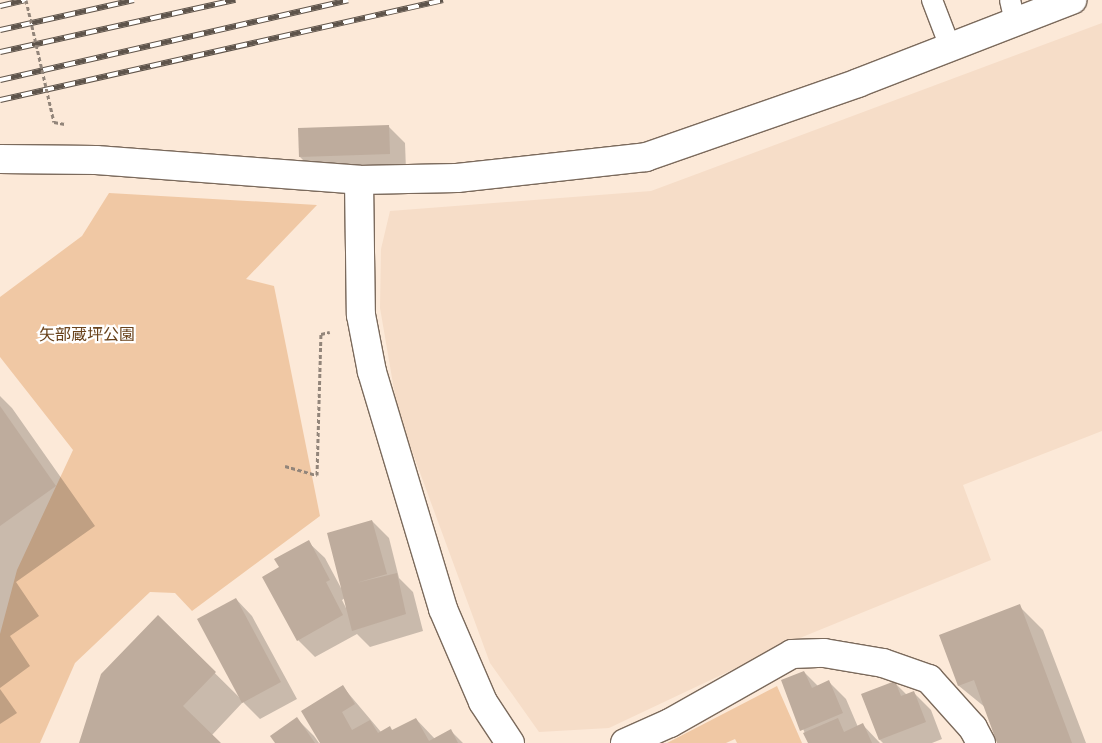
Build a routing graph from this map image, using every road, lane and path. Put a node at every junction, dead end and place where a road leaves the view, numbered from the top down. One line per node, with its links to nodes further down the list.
1 (26, 0): 6 (path, bridge)
2 (932, 0): 5 (lane)
3 (1072, 0): 4 (street)
4 (1012, 11): 5 (street)
5 (950, 47): 8 (street)
6 (54, 122)
7 (0, 159): 8 (street)
8 (359, 180): 11 (street)
9 (336, 330): 10 (path)
10 (285, 466)
11 (510, 743)
12 (625, 743): 13 (street)
13 (980, 743)

